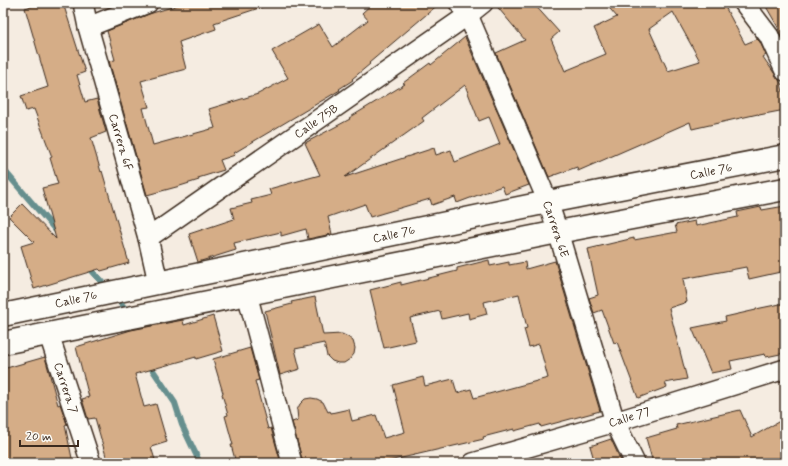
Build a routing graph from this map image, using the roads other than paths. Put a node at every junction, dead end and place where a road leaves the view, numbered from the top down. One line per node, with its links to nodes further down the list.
1 (83, 3): 6 (street, Carrera 6F)
2 (148, 3): 6 (street)
3 (483, 3): 5 (street, Calle 75B)
4 (744, 3): 7 (street)
5 (463, 9): 10 (street, Carrera 6E); 12 (street, Calle 75B)
6 (88, 27): 12 (street, Carrera 6F)
7 (785, 71)
8 (785, 156): 10 (street, Calle 76)
9 (785, 189): 11 (street)
10 (548, 202): 11 (street, Carrera 6E); 13 (street, Calle 76)
11 (558, 232): 14 (street); 19 (street, Carrera 6E)
12 (148, 238): 13 (street, Carrera 6F)
13 (158, 282): 15 (street, Calle 76)
14 (247, 294): 16 (street); 21 (street)
15 (3, 315)
16 (49, 335): 17 (street); 20 (street, Carrera 7)
17 (3, 344)
18 (785, 369): 19 (street, Calle 77)
19 (615, 422): 22 (street, Calle 77); 23 (street, Carrera 6E)
20 (91, 463)
21 (292, 463)
22 (474, 463)
23 (635, 463)

